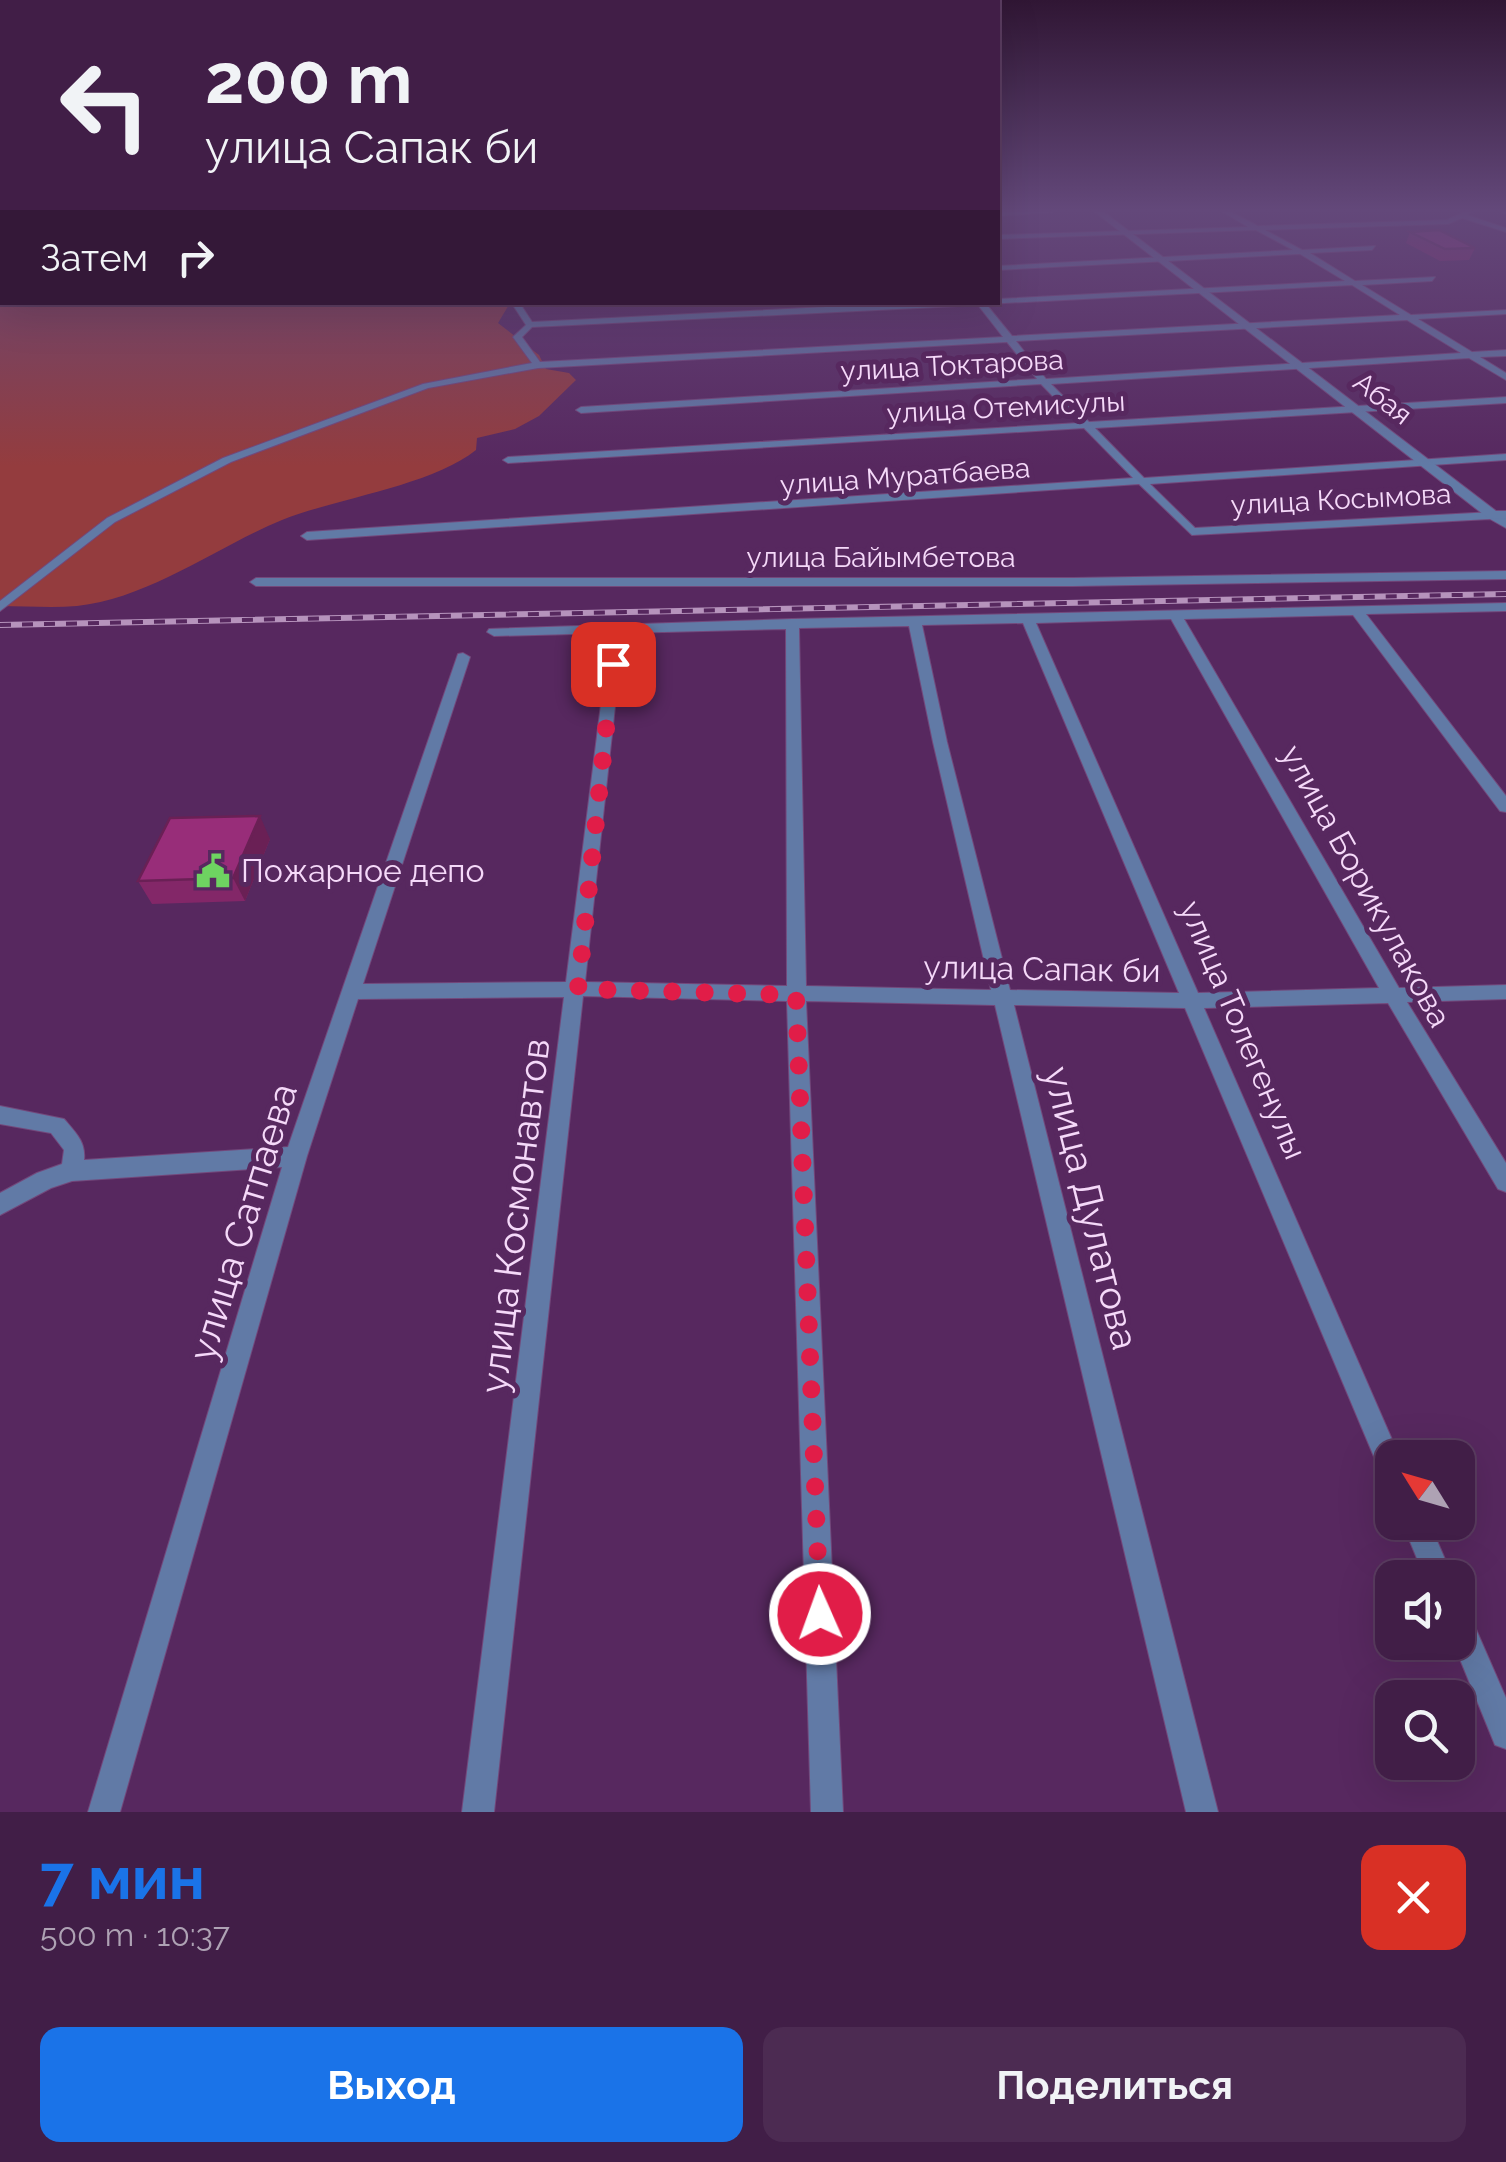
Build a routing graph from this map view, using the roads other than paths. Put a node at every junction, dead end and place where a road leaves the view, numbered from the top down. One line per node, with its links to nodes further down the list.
1 (1091, 297): 4 (street)
2 (1212, 297): 10 (street, Абая)
3 (1373, 297): 9 (street)
4 (1000, 302)
5 (517, 305): 11 (street)
6 (943, 305): 11 (street)
7 (984, 305): 12 (street)
8 (1506, 312): 9 (street)
9 (1405, 316): 10 (street); 14 (street)
10 (1246, 323): 12 (street); 16 (street, Абая)
11 (530, 326): 15 (street)
12 (1008, 337): 15 (street); 18 (street)
13 (1506, 354): 14 (street, улица Токтарова)
14 (1471, 356): 16 (street, улица Токтарова); 17 (street)
15 (538, 365): 33 (street)
16 (1303, 368): 18 (street, улица Токтарова); 21 (street, Абая)
17 (1506, 377)
18 (1044, 382): 20 (street, улица Токтарова); 22 (street)
19 (1506, 400): 21 (street, улица Отемисулы)
20 (581, 410)
21 (1358, 410): 22 (street, улица Отемисулы); 25 (street, Абая)
22 (1086, 425): 24 (street, улица Отемисулы); 26 (street)
23 (1506, 457): 25 (street, улица Муратбаева)
24 (508, 460)
25 (1425, 463): 26 (street, улица Муратбаева); 27 (street, Абая)
26 (1144, 483): 27 (street, улица Косымова); 29 (street, улица Муратбаева)
27 (1500, 515): 28 (street)
28 (1506, 525)
29 (306, 536)
30 (1506, 576): 31 (street, улица Байымбетова)
31 (256, 582)
32 (1506, 607): 34 (street)
33 (0, 608)
34 (1356, 610): 35 (street); 42 (street)
35 (1176, 617): 36 (street); 46 (street, улица Борикулакова)
36 (1028, 619): 37 (street); 49 (street, улица Толегенулы)
37 (915, 621): 38 (street); 48 (street, улица Дулатова)
38 (792, 623): 39 (street); 47 (street)
39 (617, 628): 40 (street); 43 (street, улица Космонавтов)
40 (494, 632)
41 (463, 657): 44 (street, улица Сатпаева)
42 (1506, 807)
43 (578, 989): 44 (street, улица Сапак би); 47 (street, улица Сапак би); 59 (street, улица Космонавтов)
44 (354, 992): 51 (street, улица Сатпаева)
45 (1506, 992): 46 (street, улица Сапак би)
46 (1390, 994): 49 (street, улица Сапак би); 53 (street, улица Борикулакова)
47 (796, 995): 48 (street, улица Сапак би); 60 (street)
48 (1004, 1000): 49 (street, улица Сапак би); 61 (street, улица Дулатова)
49 (1192, 1001): 55 (street, улица Толегенулы)
50 (0, 1116): 52 (street)
51 (296, 1156): 52 (street); 58 (street, улица Сатпаева)
52 (72, 1172): 54 (street)
53 (1506, 1182)
54 (0, 1205)
55 (1380, 1440)
56 (1475, 1660): 57 (street)
57 (1506, 1734)
58 (104, 1812)
59 (478, 1812)
60 (827, 1812)
61 (1202, 1812)

